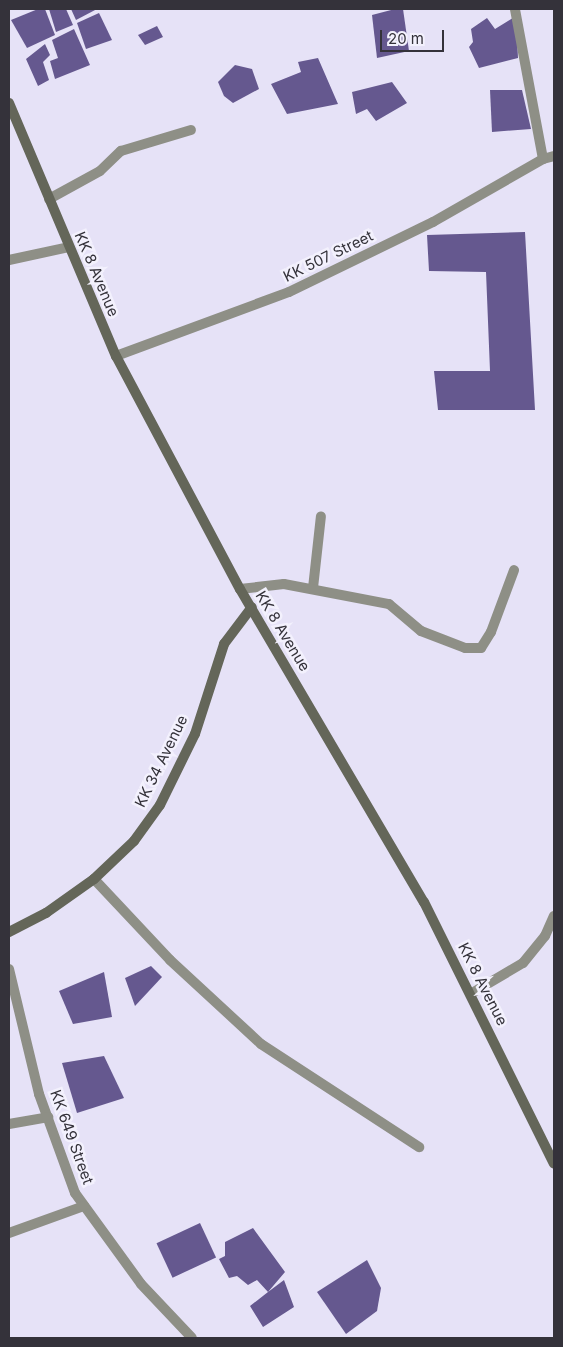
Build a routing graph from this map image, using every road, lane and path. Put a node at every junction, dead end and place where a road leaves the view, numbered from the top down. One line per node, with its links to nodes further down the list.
1 (515, 9): 5 (street)
2 (9, 103): 6 (main road, KK 8 Avenue)
3 (191, 130): 6 (street)
4 (554, 156): 5 (street, KK 507 Street)
5 (543, 159): 9 (street, KK 507 Street)
6 (49, 199): 7 (main road, KK 8 Avenue)
7 (69, 247): 8 (street); 9 (main road, KK 8 Avenue)
8 (9, 260)
9 (116, 356): 13 (main road, KK 8 Avenue)
10 (321, 516): 12 (street)
11 (514, 570): 12 (street)
12 (313, 588): 13 (street)
13 (240, 589): 14 (main road, KK 8 Avenue)
14 (252, 607): 15 (main road, KK 34 Avenue); 19 (main road, KK 8 Avenue)
15 (94, 878): 17 (main road, KK 34 Avenue); 22 (street)
16 (554, 916): 19 (street)
17 (9, 932)
18 (9, 969): 20 (street, KK 649 Street)
19 (472, 993): 23 (main road, KK 8 Avenue)
20 (48, 1117): 21 (street); 24 (street, KK 649 Street)
21 (9, 1124)
22 (419, 1147)
23 (554, 1164)
24 (84, 1206): 25 (street); 26 (street, KK 649 Street)
25 (9, 1233)
26 (192, 1338)

